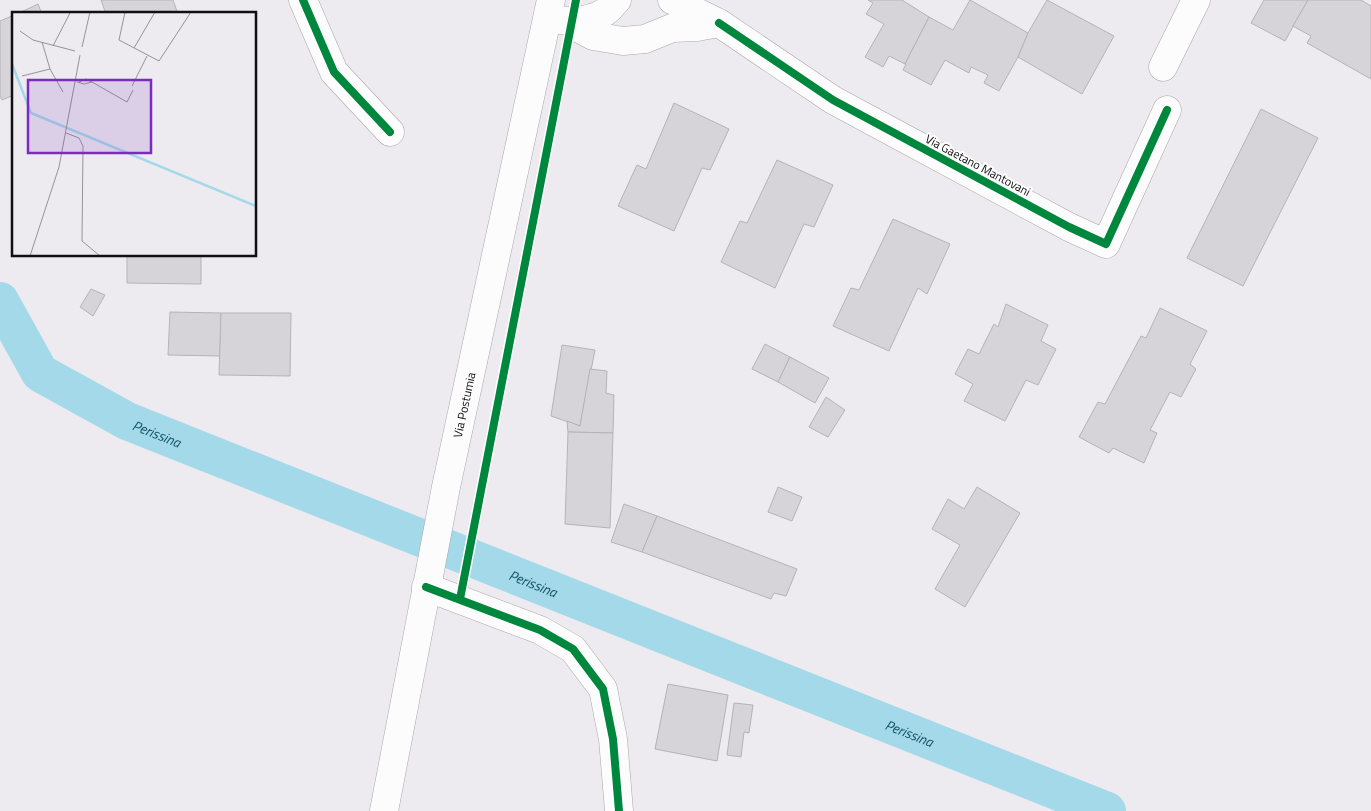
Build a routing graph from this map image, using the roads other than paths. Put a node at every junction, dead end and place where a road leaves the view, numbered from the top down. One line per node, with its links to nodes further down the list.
1 (303, 0): 9 (street)
2 (617, 0): 5 (street)
3 (672, 0): 6 (street, Via Gaetano Mantovani)
4 (1196, 0): 7 (street)
5 (557, 13): 6 (street); 10 (street, Via Postumia)
6 (719, 23): 8 (street, Via Gaetano Mantovani)
7 (1162, 67)
8 (1167, 110)
9 (390, 132)
10 (426, 587): 11 (street, Via Postumia); 12 (street)
11 (384, 811)
12 (618, 811)

